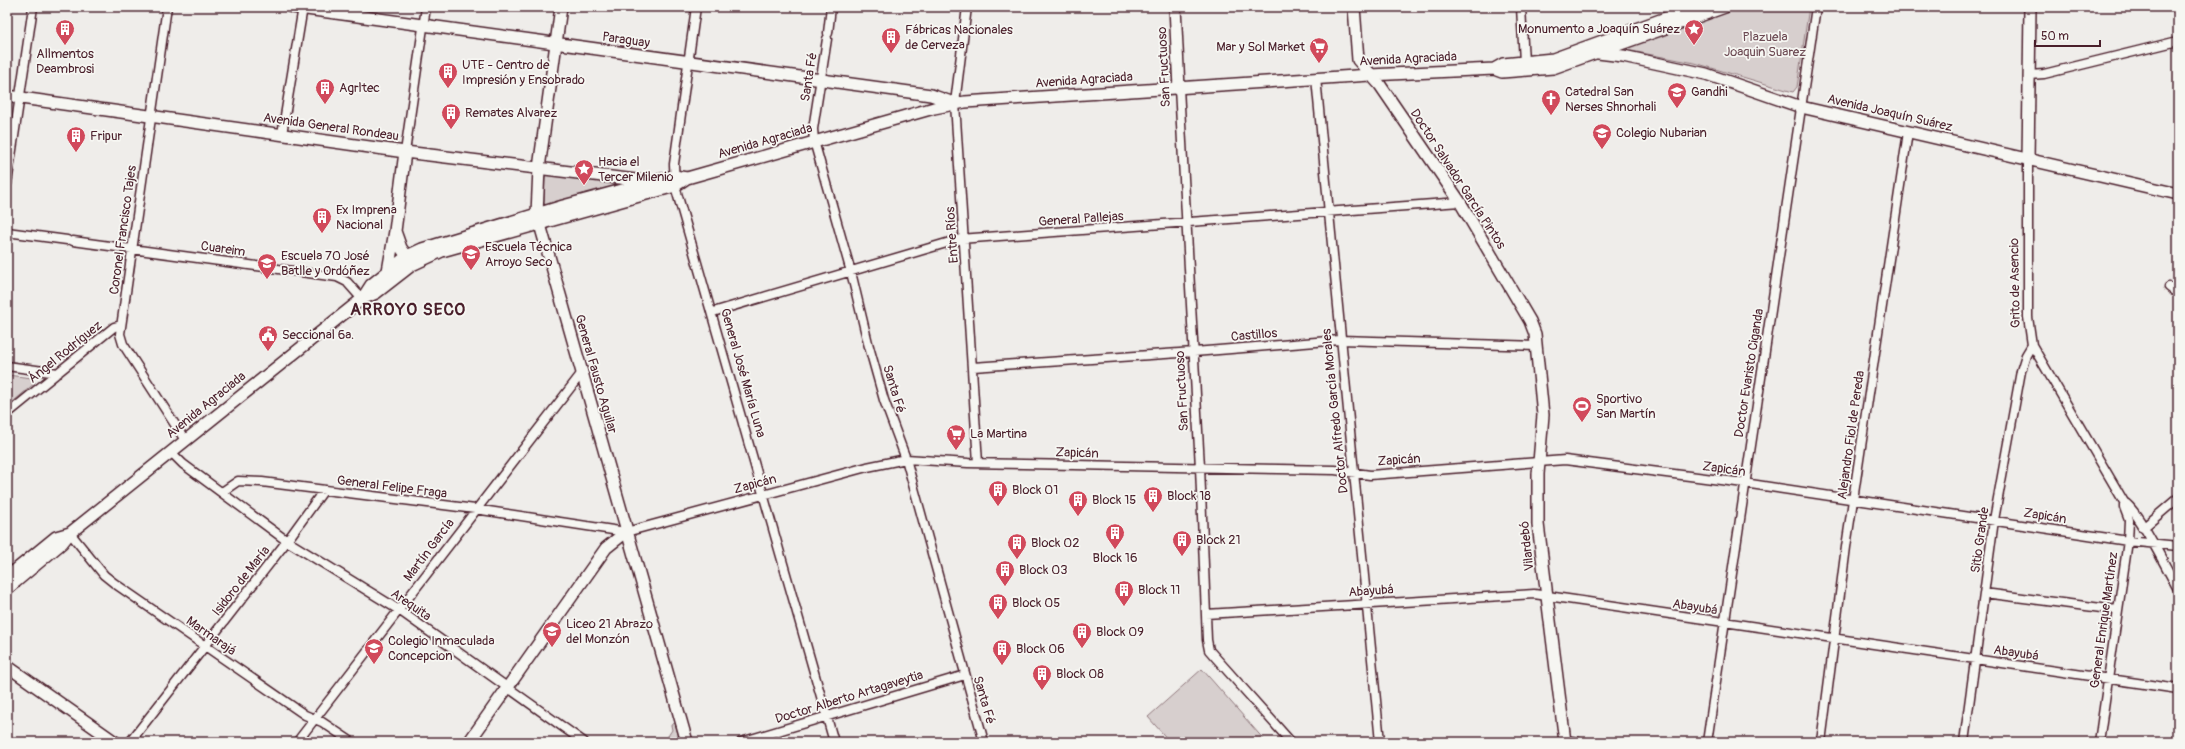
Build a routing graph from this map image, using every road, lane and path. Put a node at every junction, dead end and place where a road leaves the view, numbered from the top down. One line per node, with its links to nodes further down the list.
1 (33, 7): 29 (street)
2 (167, 7): 32 (street, Coronel Francisco Tajes)
3 (299, 7): 16 (street, Paraguay); 34 (street)
4 (426, 7): 16 (street)
5 (561, 7): 18 (street, General Fausto Aguilar)
6 (696, 7): 21 (street, General José María Luna)
7 (831, 7): 26 (street, Santa Fé)
8 (967, 7): 30 (street, Entre Ríos)
9 (1175, 7): 27 (street, San Fructuoso)
10 (1354, 7): 23 (street, Doctor Salvador García Pintos)
11 (1521, 7): 20 (street)
12 (1696, 7): 20 (street, Avenida Agraciada)
13 (1726, 7): 19 (street, Avenida Agraciada)
14 (1816, 7): 31 (street, Doctor Evaristo Ciganda)
15 (2030, 7): 24 (street, Grito de Asencio)
16 (424, 26): 18 (street, Paraguay); 36 (street)
17 (2178, 41): 24 (street)
18 (556, 44): 21 (street, Paraguay); 38 (street, General Fausto Aguilar)
19 (1598, 52): 22 (street, Avenida Agraciada); 31 (street, Avenida Joaquín Suárez)
20 (1524, 62): 22 (street, Avenida Agraciada)
21 (688, 63): 26 (street, Paraguay); 39 (street, General José María Luna)
22 (1494, 69): 23 (street, Avenida Agraciada)
23 (1370, 75): 25 (street, Avenida Agraciada); 43 (street, Doctor Salvador García Pintos)
24 (2030, 75): 37 (street, Grito de Asencio)
25 (1316, 78): 27 (street, Avenida Agraciada); 44 (street, Doctor Alfredo García Morales)
26 (821, 81): 30 (street, Paraguay); 35 (street, Santa Fé)
27 (1179, 88): 30 (street, Avenida Agraciada); 46 (street, San Fructuoso)
28 (7, 96): 29 (street, Avenida General Rondeau)
29 (20, 98): 32 (street, Avenida General Rondeau); 41 (street)
30 (955, 103): 35 (street, Avenida Agraciada); 49 (street, Entre Ríos)
31 (1801, 107): 33 (street, Avenida Joaquín Suárez); 75 (street, Doctor Evaristo Ciganda)
32 (152, 117): 34 (street, Avenida General Rondeau); 50 (street, Coronel Francisco Tajes)
33 (1908, 132): 37 (street, Avenida Joaquín Suárez); 80 (street, Alejandro Fiol de Pereda)
34 (282, 134): 36 (street, Avenida General Rondeau)
35 (814, 141): 39 (street, Avenida Agraciada); 53 (street, Santa Fé)
36 (405, 152): 38 (street, Avenida General Rondeau); 47 (street)
37 (2028, 160): 42 (street, Avenida Joaquín Suárez); 60 (street, Grito de Asencio)
38 (539, 168): 40 (street, Avenida General Rondeau); 45 (street, General Fausto Aguilar)
39 (675, 181): 40 (street, Avenida Agraciada); 45 (street, Avenida Agraciada); 57 (street, General José María Luna)
40 (651, 182): 45 (street, Avenida Agraciada)
41 (7, 184)
42 (2178, 194)
43 (1460, 202): 44 (street, General Pallejas); 61 (street, Doctor Salvador García Pintos)
44 (1328, 213): 46 (street, General Pallejas); 59 (street, Doctor Alfredo García Morales)
45 (538, 219): 51 (street, Avenida Agraciada); 66 (street, General Fausto Aguilar)
46 (1187, 224): 49 (street, General Pallejas); 62 (street, San Fructuoso)
47 (395, 231): 51 (street); 52 (street)
48 (7, 232): 50 (street, Cuareim)
49 (964, 239): 53 (street, General Pallejas); 64 (street, Entre Ríos)
50 (133, 248): 56 (street, Cuareim); 58 (street, Coronel Francisco Tajes)
51 (410, 261): 52 (street, Avenida Agraciada); 56 (street, Avenida Agraciada)
52 (388, 271): 56 (street, Avenida Agraciada)
53 (851, 272): 57 (street, General Pallejas); 70 (street, Santa Fé)
54 (2169, 287): 55 (street)
55 (2178, 294)
56 (362, 299): 68 (street, Avenida Agraciada)
57 (712, 312): 78 (street, General José María Luna)
58 (121, 325): 65 (street, Ángel Rodríguez); 68 (street, Coronel Francisco Tajes)
59 (1340, 340): 61 (street, Castillos); 62 (street, Castillos); 74 (street, Doctor Alfredo García Morales)
60 (2032, 345): 81 (street, Grito de Asencio); 83 (street, Sitio Grande)
61 (1537, 346): 71 (street, Vilardebó)
62 (1194, 352): 64 (street, Castillos); 73 (street, San Fructuoso)
63 (7, 366): 65 (street)
64 (973, 367): 72 (street, Entre Ríos)
65 (58, 373): 67 (street, Ángel Rodríguez)
66 (581, 374): 82 (street, Martín García); 86 (street, General Fausto Aguilar)
67 (7, 414)
68 (185, 440): 69 (street, Avenida Agraciada)
69 (171, 452): 77 (street); 87 (street, Avenida Agraciada)
70 (906, 459): 72 (street, Zapicán); 78 (street, Zapicán); 107 (street, Santa Fé)
71 (1540, 461): 74 (street, Zapicán); 75 (street, Zapicán); 97 (street, Vilardebó)
72 (978, 463): 73 (street, Zapicán)
73 (1200, 468): 74 (street, Zapicán); 101 (street, San Fructuoso)
74 (1352, 471): 98 (street, Doctor Alfredo García Morales)
75 (1744, 483): 80 (street, Zapicán); 102 (street, Doctor Evaristo Ciganda)
76 (324, 490): 77 (street, General Felipe Fraga); 82 (street, General Felipe Fraga); 88 (street, Isidoro de María)
77 (222, 492): 88 (street, Arequita)
78 (765, 494): 86 (street, Zapicán); 111 (street, General José María Luna)
79 (2178, 498): 85 (street)
80 (1854, 501): 83 (street, Zapicán); 103 (street, Alejandro Fiol de Pereda)
81 (2124, 502): 85 (street, Grito de Asencio); 89 (street, General Enrique Martínez)
82 (475, 510): 84 (street, General Felipe Fraga); 99 (street, Martín García)
83 (1994, 520): 89 (street, Zapicán); 96 (street, Sitio Grande)
84 (601, 528): 86 (street, General Felipe Fraga); 92 (street)
85 (2143, 528): 90 (street, Grito de Asencio)
86 (626, 532): 92 (street); 120 (street, General Fausto Aguilar)
87 (70, 533): 93 (street, Avenida Agraciada); 94 (street, Avenida Agraciada); 104 (street, Marmarajá)
88 (287, 541): 99 (street, Arequita); 104 (street, Isidoro de María)
89 (2128, 541): 90 (street, Zapicán); 100 (street, General Enrique Martínez)
90 (2152, 543): 91 (street, Zapicán); 95 (street, Grito de Asencio)
91 (2178, 546)
92 (606, 548): 109 (street)
93 (7, 577)
94 (7, 589)
95 (2178, 589)
96 (1984, 593): 100 (street); 105 (street, Sitio Grande)
97 (1547, 595): 98 (street, Abayubá); 102 (street, Abayubá); 113 (street, Vilardebó)
98 (1366, 604): 101 (street, Abayubá); 125 (street, Doctor Alfredo García Morales)
99 (399, 610): 109 (street, Arequita); 112 (street, Martín García)
100 (2117, 610): 108 (street, General Enrique Martínez)
101 (1206, 614): 124 (street, San Fructuoso)
102 (1723, 623): 103 (street, Abayubá); 127 (street, Doctor Evaristo Ciganda)
103 (1834, 639): 105 (street, Abayubá); 128 (street, Alejandro Fiol de Pereda)
104 (205, 646): 112 (street, Marmarajá); 115 (street, Isidoro de María)
105 (1975, 660): 108 (street, Abayubá); 129 (street, Sitio Grande)
106 (8, 666): 114 (street)
107 (965, 675): 111 (street, Doctor Alberto Artagaveytia); 123 (street, Santa Fé)
108 (2107, 679): 110 (street, Abayubá); 130 (street, General Enrique Martínez)
109 (508, 687): 118 (street); 119 (street, Arequita)
110 (2178, 689)
111 (827, 716): 121 (street, Doctor Alberto Artagaveytia); 122 (street, General José María Luna)
112 (316, 719): 116 (street, Martín García); 117 (street, Marmarajá)
113 (1564, 741): 126 (street)
114 (114, 742)
115 (130, 742)
116 (297, 742)
117 (352, 742)
118 (469, 742)
119 (584, 742)
120 (687, 742)
121 (741, 742)
122 (834, 742)
123 (984, 742)
124 (1291, 742)
125 (1380, 742)
126 (1578, 742)
127 (1706, 742)
128 (1821, 742)
129 (1964, 742)
130 (2099, 742)

